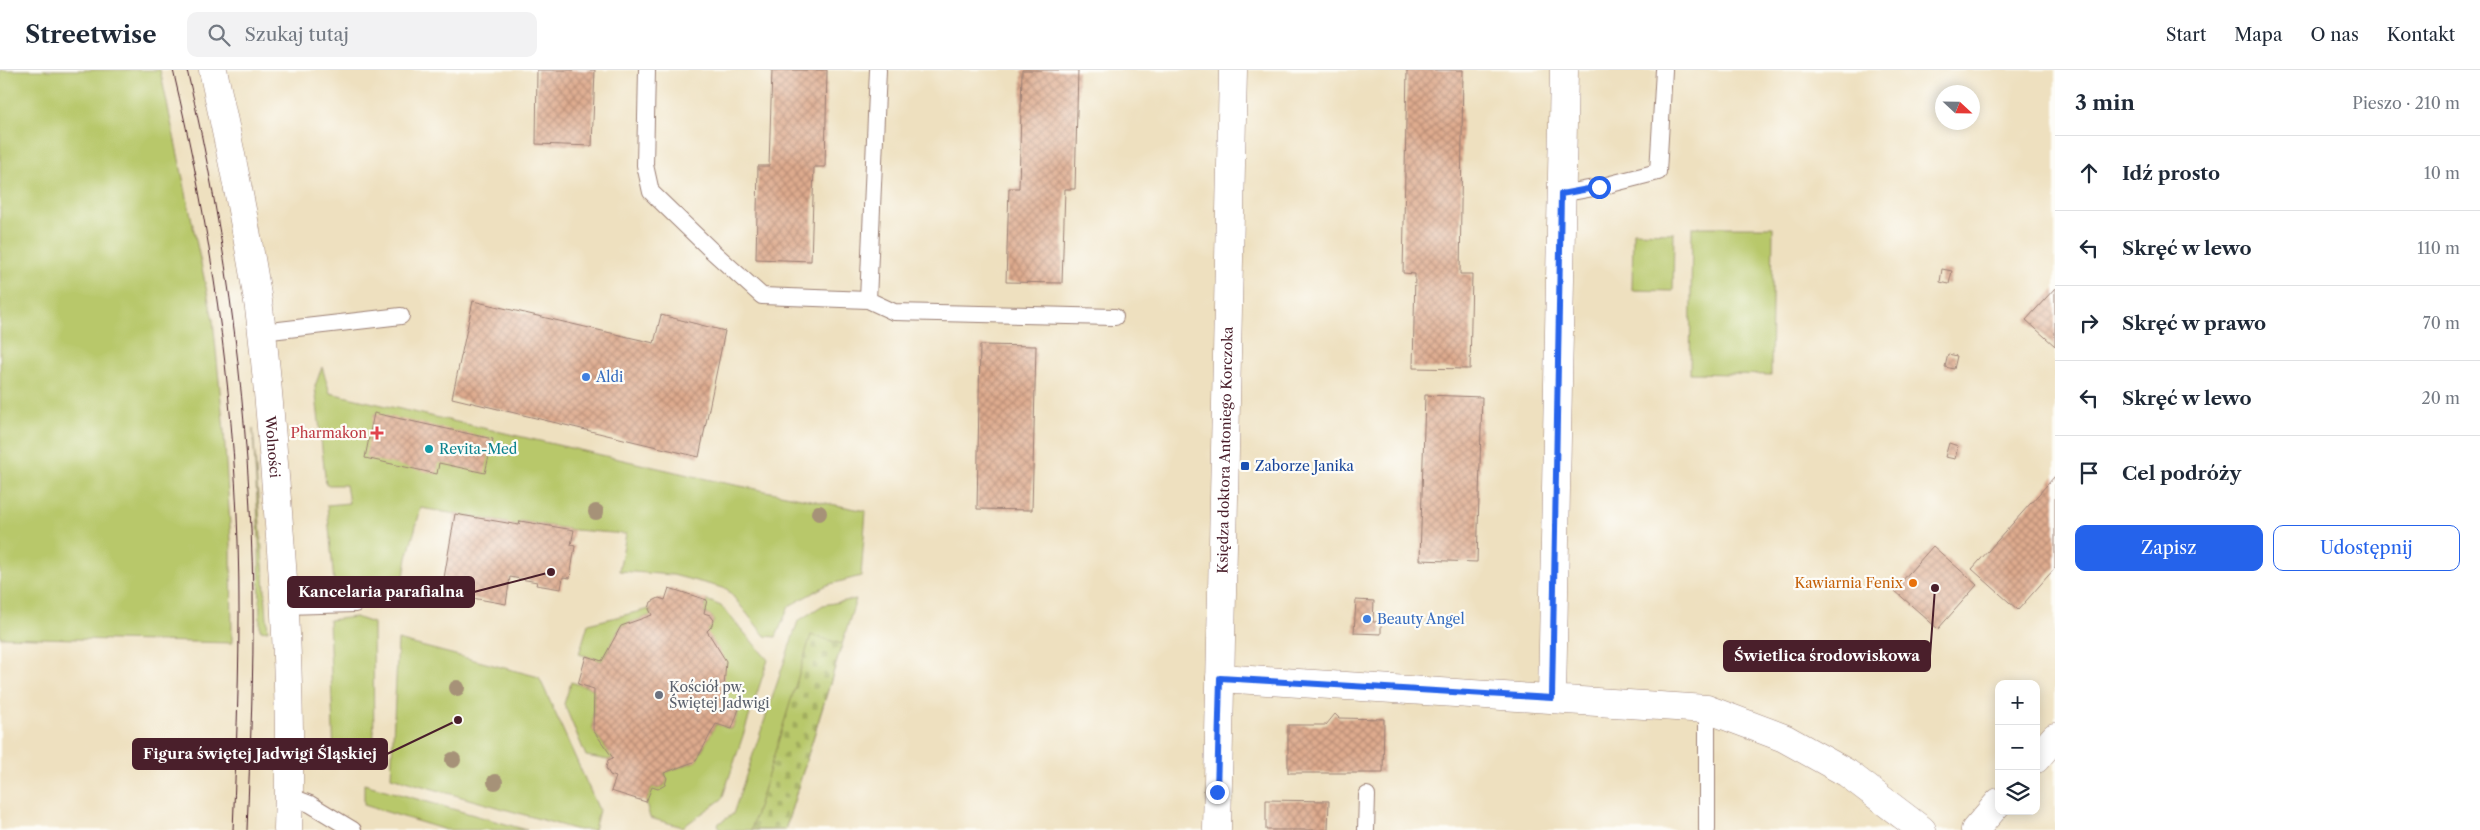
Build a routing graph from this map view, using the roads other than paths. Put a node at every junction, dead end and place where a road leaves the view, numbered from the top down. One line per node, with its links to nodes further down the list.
1 (213, 70): 11 (street, Wolności)
2 (647, 70): 8 (lane)
3 (878, 70): 8 (lane)
4 (1233, 70): 14 (street, Księdza doktora Antoniego Korczoka)
5 (1564, 70): 7 (street)
6 (1664, 70): 7 (lane)
7 (1561, 194): 15 (street)
8 (868, 300): 10 (lane)
9 (401, 316): 11 (lane)
10 (1115, 317)
11 (262, 332): 13 (street, Wolności)
12 (355, 604): 13 (lane)
13 (286, 606): 20 (street, Wolności)
14 (1220, 678): 15 (street); 24 (street, Księdza doktora Antoniego Korczoka)
15 (1552, 698): 16 (street)
16 (1707, 709): 26 (lane); 27 (street)
17 (2055, 737): 18 (street)
18 (2040, 754)
19 (1367, 795): 25 (lane)
20 (289, 796): 22 (street, Wolności); 23 (lane)
21 (1995, 807): 28 (street)
22 (288, 830)
23 (353, 830)
24 (1217, 830)
25 (1366, 830)
26 (1707, 830)
27 (1922, 830)
28 (1975, 830)

